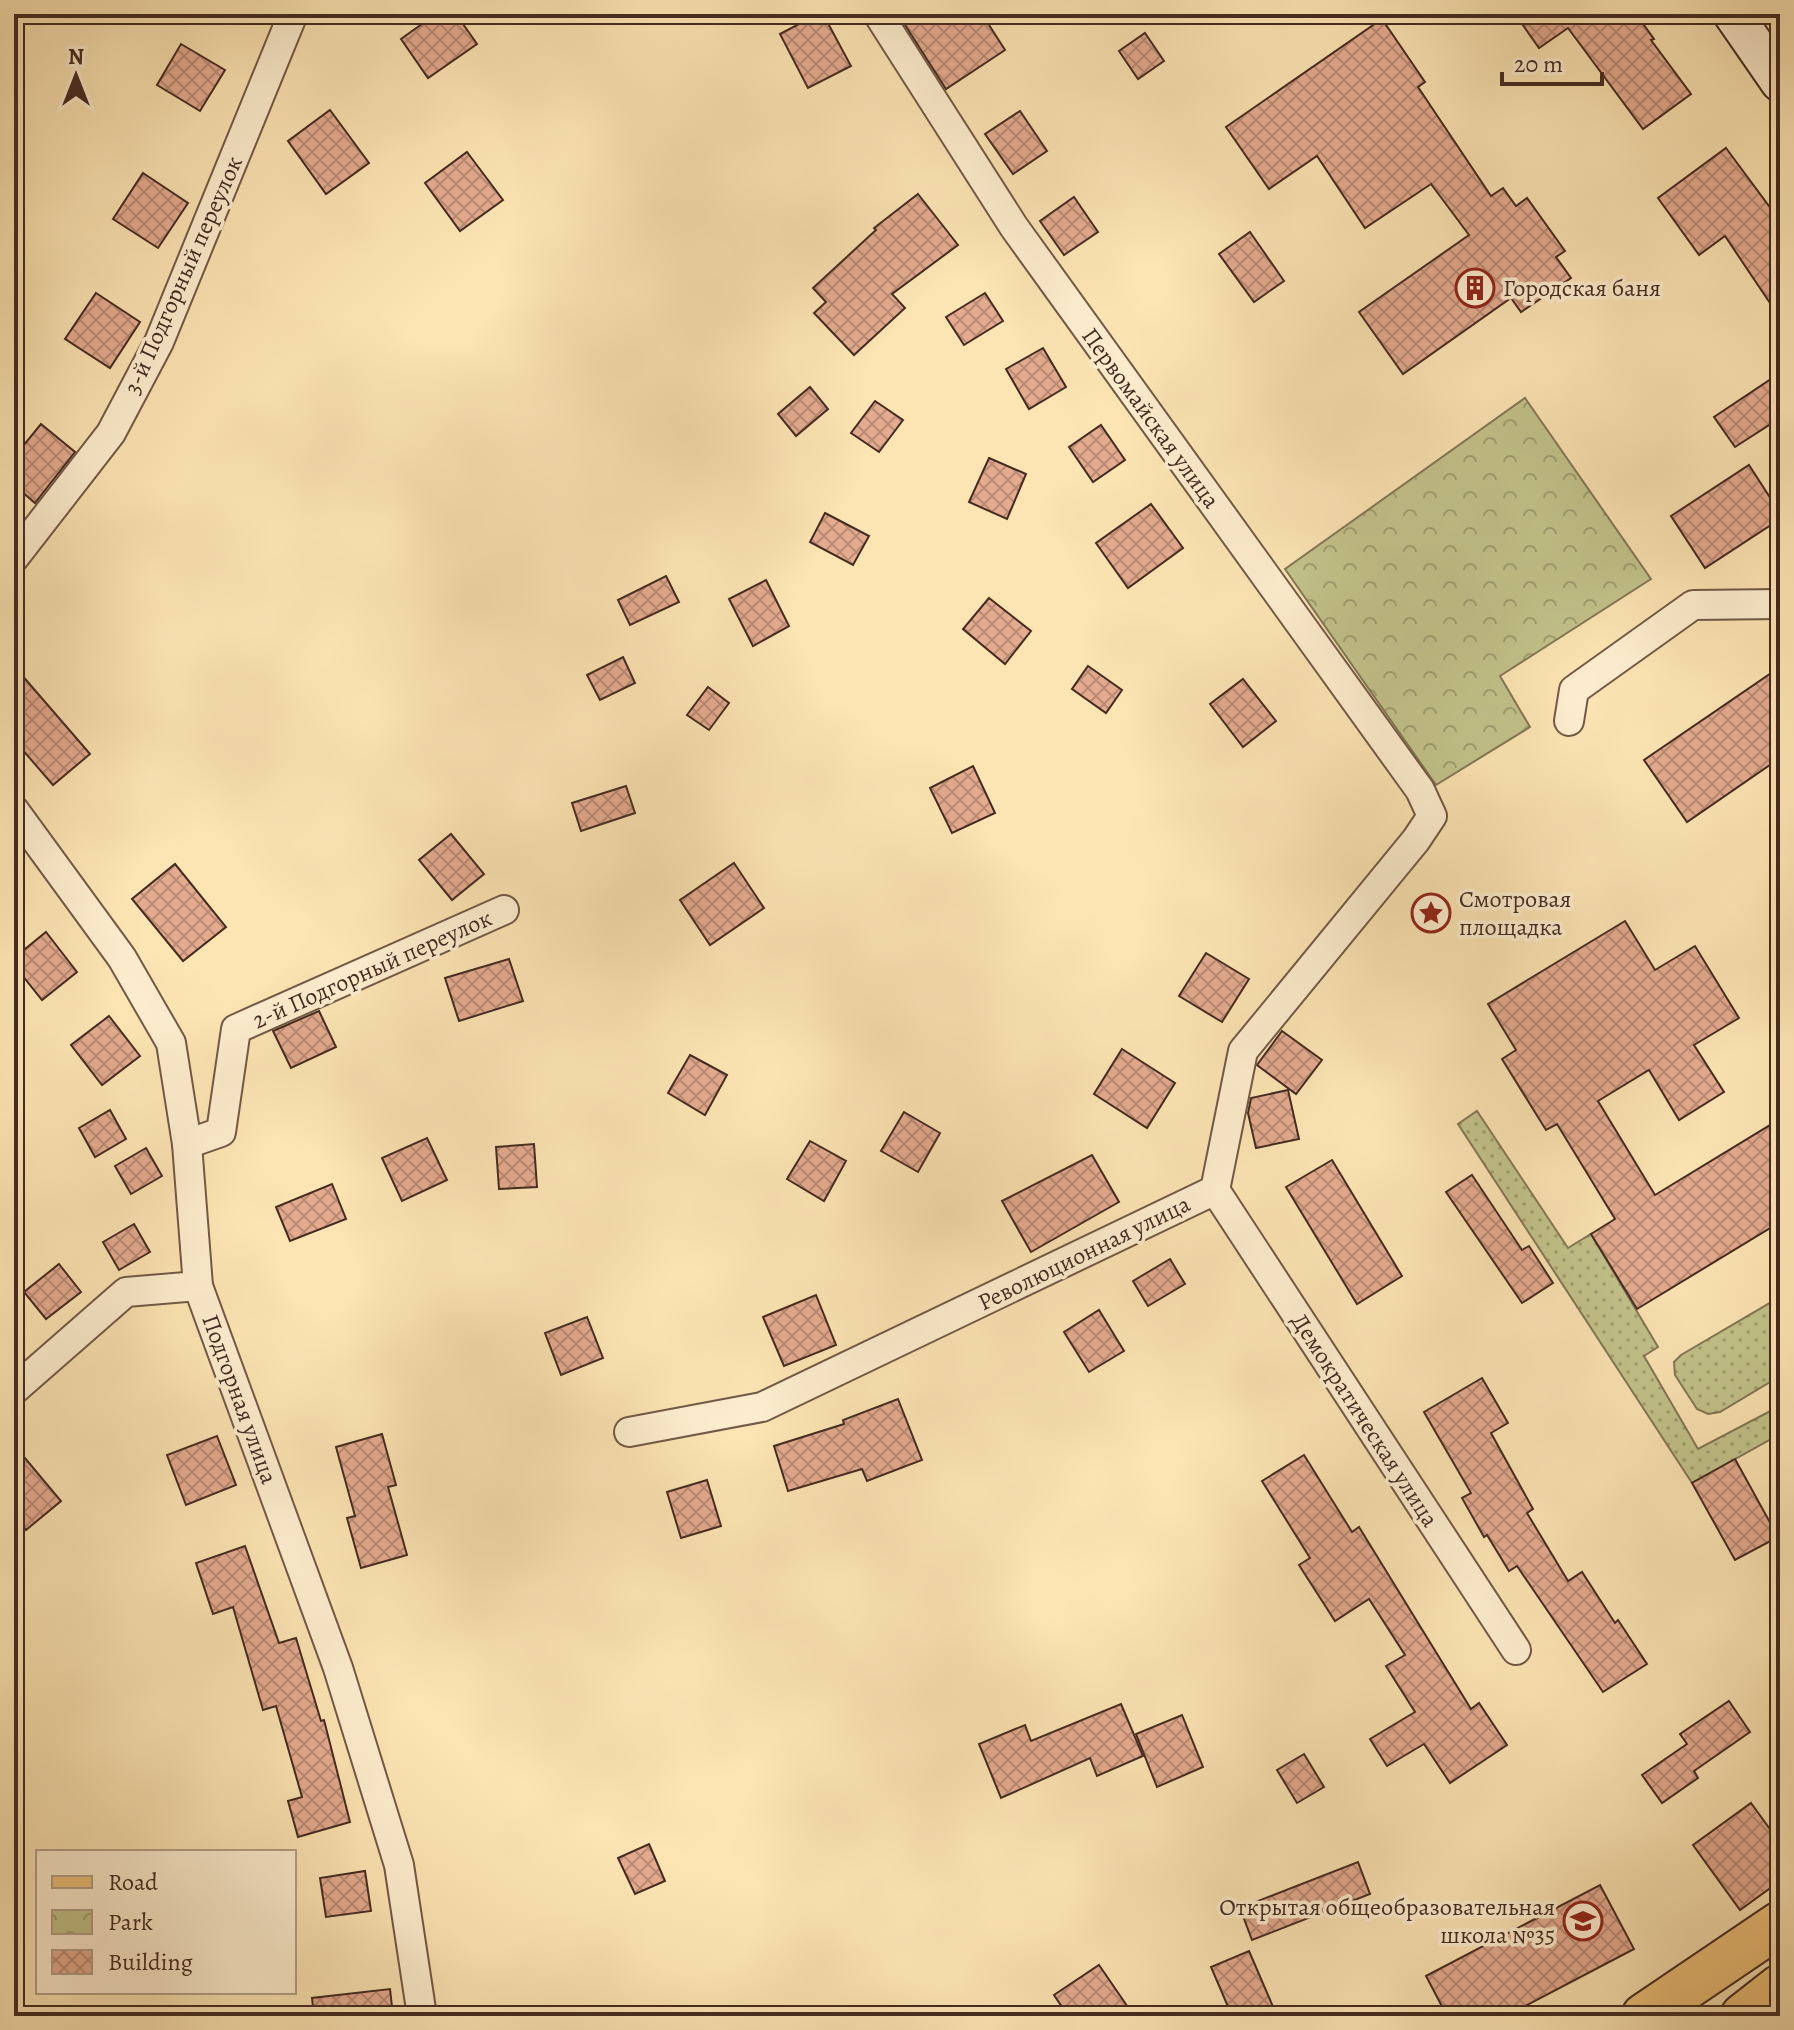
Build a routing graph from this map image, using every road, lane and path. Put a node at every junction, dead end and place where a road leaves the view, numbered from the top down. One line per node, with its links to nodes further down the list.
1 (293, 14): 5 (street, 3-й Подгорный переулок)
2 (878, 14): 9 (street, Первомайская улица)
3 (1733, 14): 4 (main road)
4 (1780, 82)
5 (14, 558)
6 (1780, 604): 7 (street)
7 (1569, 721)
8 (14, 810): 11 (street, Подгорная улица)
9 (1432, 816): 12 (street, Революционная улица)
10 (504, 910): 11 (street, 2-й Подгорный переулок)
11 (187, 1144): 13 (street, Подгорная улица)
12 (1215, 1190): 15 (street, Революционная улица); 16 (street, Демократическая улица)
13 (198, 1286): 14 (street); 19 (street, Подгорная улица)
14 (14, 1390)
15 (629, 1432)
16 (1516, 1650)
17 (1780, 1924): 20 (main road)
18 (1780, 1987): 21 (main road)
19 (422, 2016)
20 (1644, 2016)
21 (1743, 2016)

